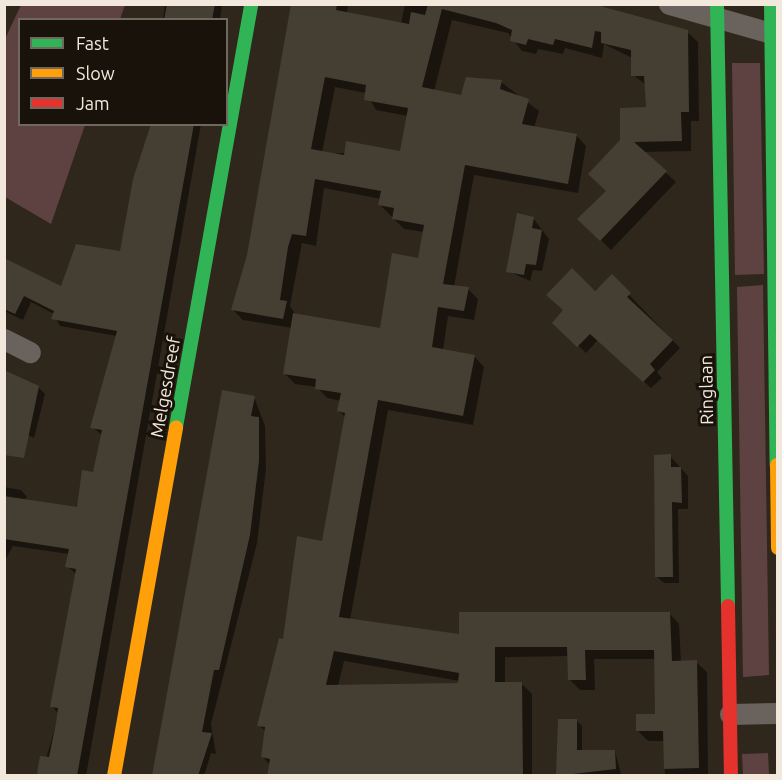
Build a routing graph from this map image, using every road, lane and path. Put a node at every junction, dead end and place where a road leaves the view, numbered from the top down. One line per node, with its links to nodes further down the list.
1 (251, 4): 11 (street, Melgesdreef)
2 (669, 4): 4 (street)
3 (771, 4): 5 (street)
4 (717, 11): 5 (street); 10 (street, Ringlaan)
5 (775, 34): 8 (street)
6 (4, 339): 7 (street)
7 (30, 352)
8 (777, 548)
9 (777, 713): 10 (street)
10 (730, 714): 12 (street, Ringlaan)
11 (114, 776)
12 (731, 776)

